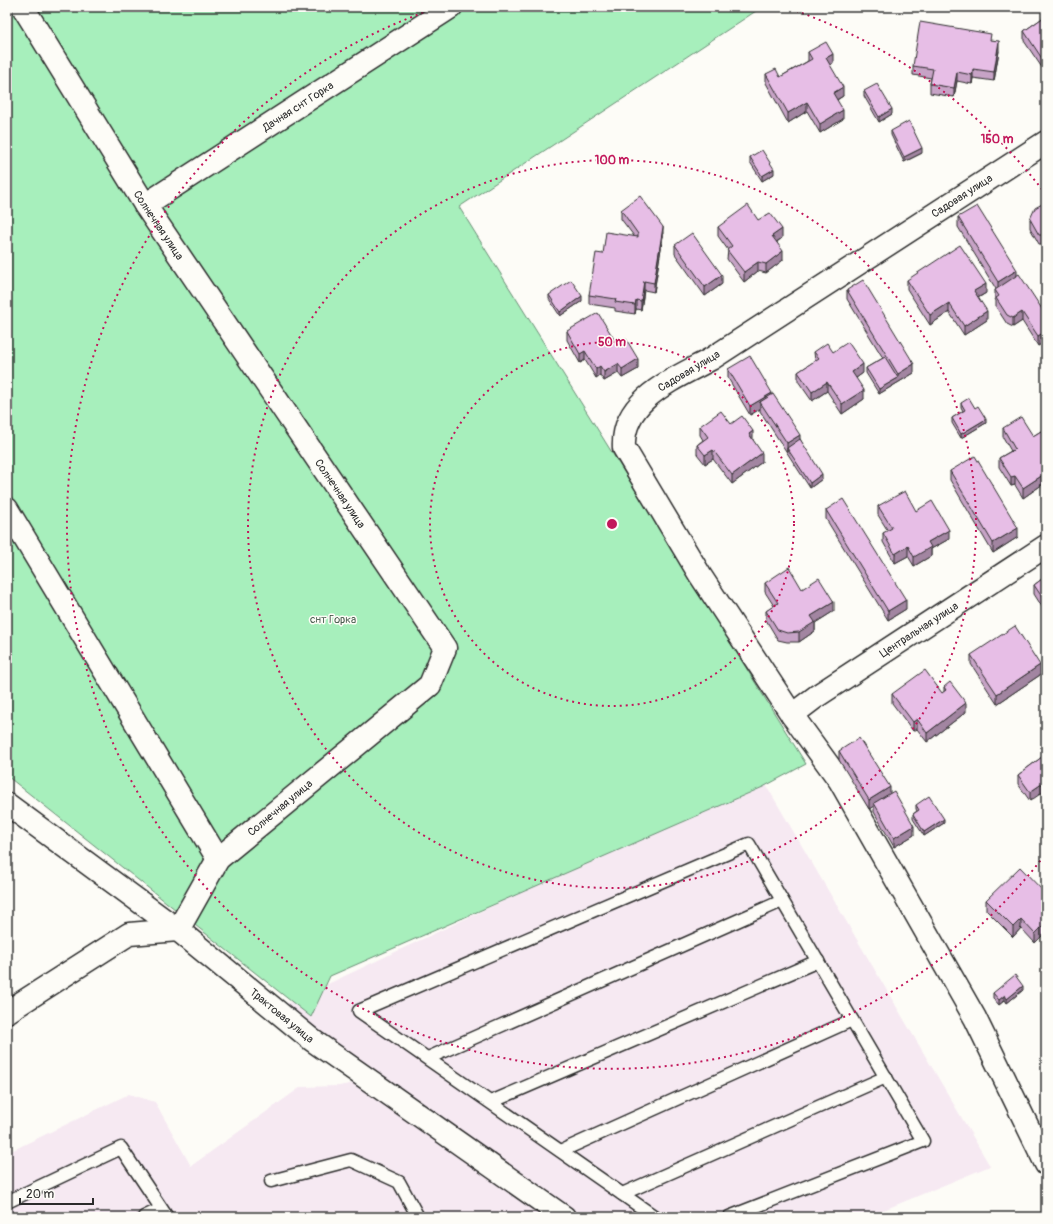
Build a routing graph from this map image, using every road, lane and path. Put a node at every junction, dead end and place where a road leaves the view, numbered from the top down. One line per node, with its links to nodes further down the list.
1 (451, 7): 4 (street, Дачная снт Горка)
2 (26, 8): 4 (street, Солнечная улица)
3 (1046, 142): 7 (street, Садовая улица)
4 (145, 205): 9 (street, Солнечная улица)
5 (7, 509): 9 (street)
6 (1046, 546): 7 (street, Центральная улица)
7 (792, 715): 19 (street, Садовая улица)
8 (7, 804): 11 (street, Трактовая улица)
9 (218, 860): 11 (street, Солнечная улица)
10 (782, 901): 12 (lane); 15 (lane); 15 (lane)
11 (178, 930): 13 (street); 26 (street, Трактовая улица)
12 (818, 961): 14 (lane); 17 (lane)
13 (7, 1012)
14 (852, 1020): 16 (lane); 18 (lane)
15 (428, 1058): 17 (lane)
16 (886, 1077): 21 (lane); 28 (lane)
17 (491, 1102): 18 (lane)
18 (561, 1151): 21 (lane)
19 (1046, 1164)
20 (271, 1181): 25 (lane)
21 (622, 1194): 27 (lane)
22 (7, 1202): 23 (lane)
23 (164, 1213): 24 (lane)
24 (144, 1217)
25 (418, 1217)
26 (564, 1217)
27 (655, 1217)
28 (729, 1217)

